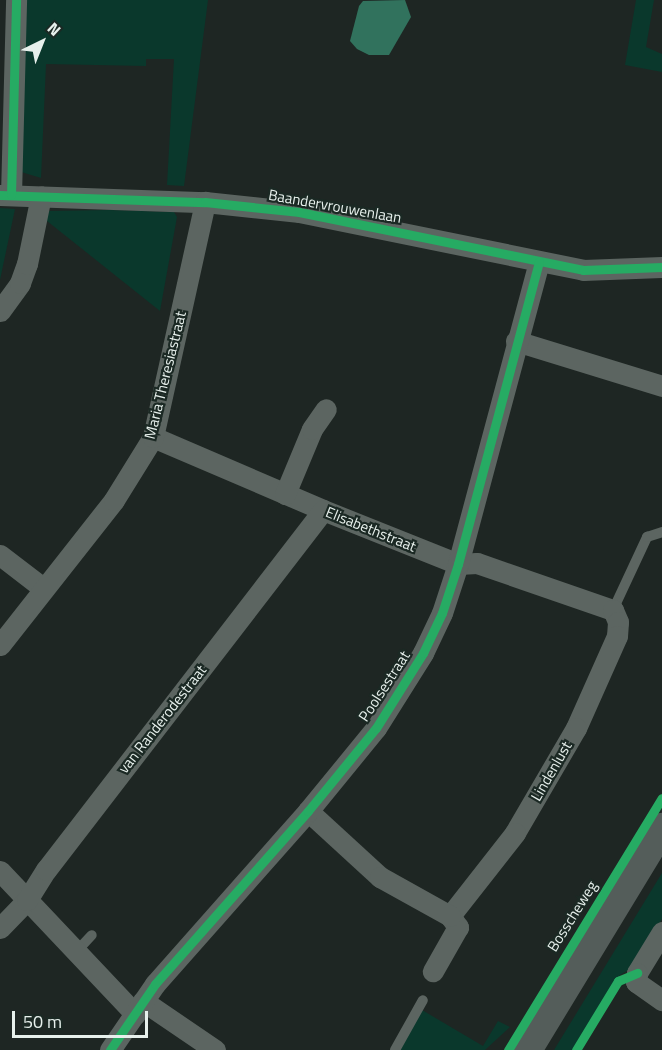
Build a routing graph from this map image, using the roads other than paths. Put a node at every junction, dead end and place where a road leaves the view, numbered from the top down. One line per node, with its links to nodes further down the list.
1 (16, 0): 2 (street)
2 (5, 195): 3 (street, Baandervrouwenlaan)
3 (41, 196): 4 (street, Baandervrouwenlaan); 7 (street)
4 (205, 202): 5 (street, Baandervrouwenlaan); 11 (street, Maria Theresiastraat)
5 (539, 262): 6 (street, Baandervrouwenlaan); 8 (street, Poolsestraat)
6 (662, 267)
7 (0, 311)
8 (516, 341): 9 (street); 16 (street, Poolsestraat)
9 (662, 386)
10 (326, 409): 12 (street)
11 (153, 437): 12 (street, Elisabethstraat); 17 (street, Maria Theresiastraat)
12 (285, 494): 13 (street, Elisabethstraat)
13 (323, 510): 16 (street, Elisabethstraat); 24 (street, van Randerodestraat)
14 (662, 532): 18 (lane)
15 (0, 555): 17 (street)
16 (458, 564): 18 (street); 20 (street, Poolsestraat)
17 (43, 588): 19 (street, Maria Theresiastraat)
18 (613, 610): 25 (street, Lindenlust)
19 (0, 645)
20 (308, 811): 25 (street); 33 (street, Poolsestraat)
21 (662, 828): 37 (main road, Bosscheweg)
22 (662, 866): 38 (main road)
23 (0, 871): 24 (street)
24 (27, 900): 26 (street, van Randerodestraat); 29 (street)
25 (450, 916): 30 (street)
26 (0, 928)
27 (662, 932): 32 (street)
28 (92, 934): 29 (lane)
29 (76, 952): 33 (street)
30 (433, 971)
31 (423, 1000): 36 (lane)
32 (662, 1000)
33 (139, 1007): 34 (street, Poolsestraat); 35 (street)
34 (110, 1050)
35 (215, 1050)
36 (395, 1050)
37 (527, 1050)
38 (550, 1050)

